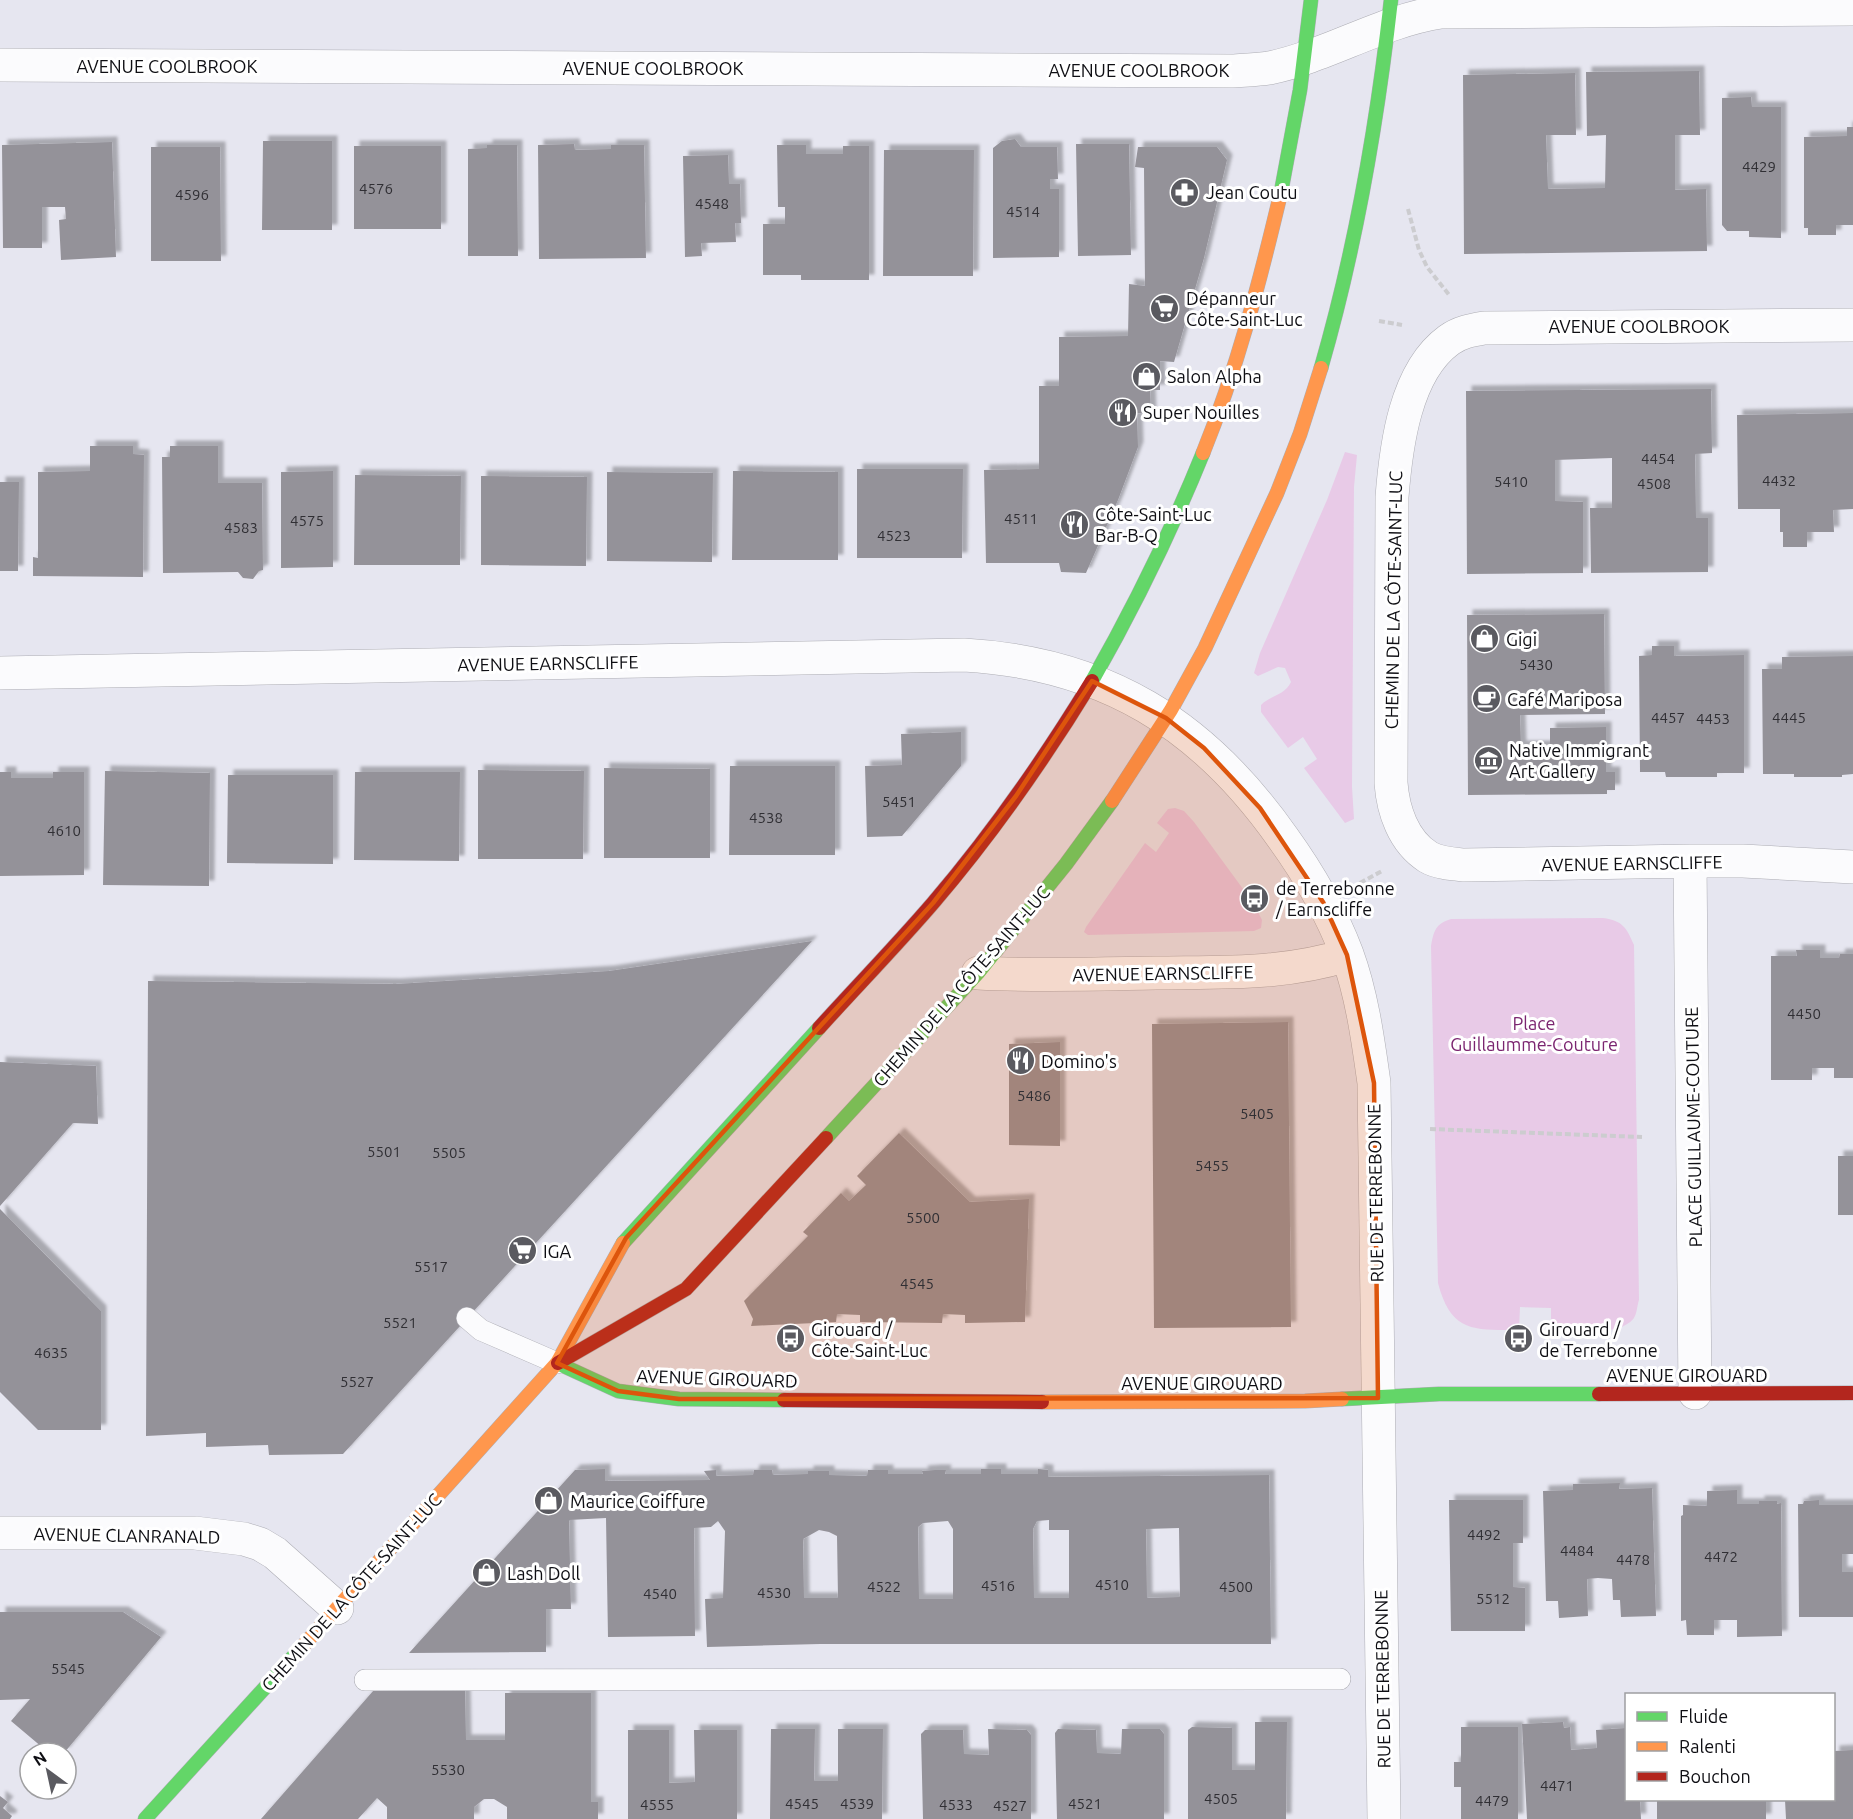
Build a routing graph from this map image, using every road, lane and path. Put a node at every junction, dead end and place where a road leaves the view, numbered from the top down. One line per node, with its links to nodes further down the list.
1 (1311, 0): 4 (main road, CHEMIN DE LA CÔTE-SAINT-LUC)
2 (1853, 9): 3 (street, AVENUE COOLBROOK)
3 (1390, 13): 4 (street, AVENUE COOLBROOK); 14 (main road, CHEMIN DE LA CÔTE-SAINT-LUC)
4 (1304, 58): 5 (street, AVENUE COOLBROOK); 13 (main road, CHEMIN DE LA CÔTE-SAINT-LUC)
5 (0, 65)
6 (1408, 209): 7 (path)
7 (1450, 294)
8 (1379, 321): 9 (path)
9 (1402, 325)
10 (1853, 325): 11 (street, AVENUE COOLBROOK)
11 (1433, 354): 15 (street, CHEMIN DE LA CÔTE-SAINT-LUC)
12 (0, 673): 13 (street, AVENUE EARNSCLIFFE)
13 (1092, 681): 14 (street, RUE DE TERREBONNE); 23 (main road, CHEMIN DE LA CÔTE-SAINT-LUC)
14 (1166, 718): 18 (street, RUE DE TERREBONNE); 19 (main road, CHEMIN DE LA CÔTE-SAINT-LUC)
15 (1417, 846): 16 (street, AVENUE EARNSCLIFFE)
16 (1690, 861): 17 (street, AVENUE EARNSCLIFFE); 24 (street, PLACE GUILLAUME-COUTURE)
17 (1853, 867)
18 (1347, 955): 19 (street, AVENUE EARNSCLIFFE); 26 (street, RUE DE TERREBONNE)
19 (978, 973): 23 (main road, CHEMIN DE LA CÔTE-SAINT-LUC)
20 (1430, 1129): 21 (path)
21 (1642, 1137)
22 (467, 1318): 23 (lane)
23 (557, 1363): 26 (main road, AVENUE GIROUARD); 28 (main road, CHEMIN DE LA CÔTE-SAINT-LUC)
24 (1695, 1393): 25 (main road, AVENUE GIROUARD); 26 (main road, AVENUE GIROUARD)
25 (1853, 1393)
26 (1378, 1398): 32 (street, RUE DE TERREBONNE)
27 (0, 1533): 28 (street, AVENUE CLANRANALD)
28 (337, 1608): 31 (main road, CHEMIN DE LA CÔTE-SAINT-LUC)
29 (1340, 1679): 30 (lane)
30 (365, 1680)
31 (145, 1819)
32 (1384, 1819)

